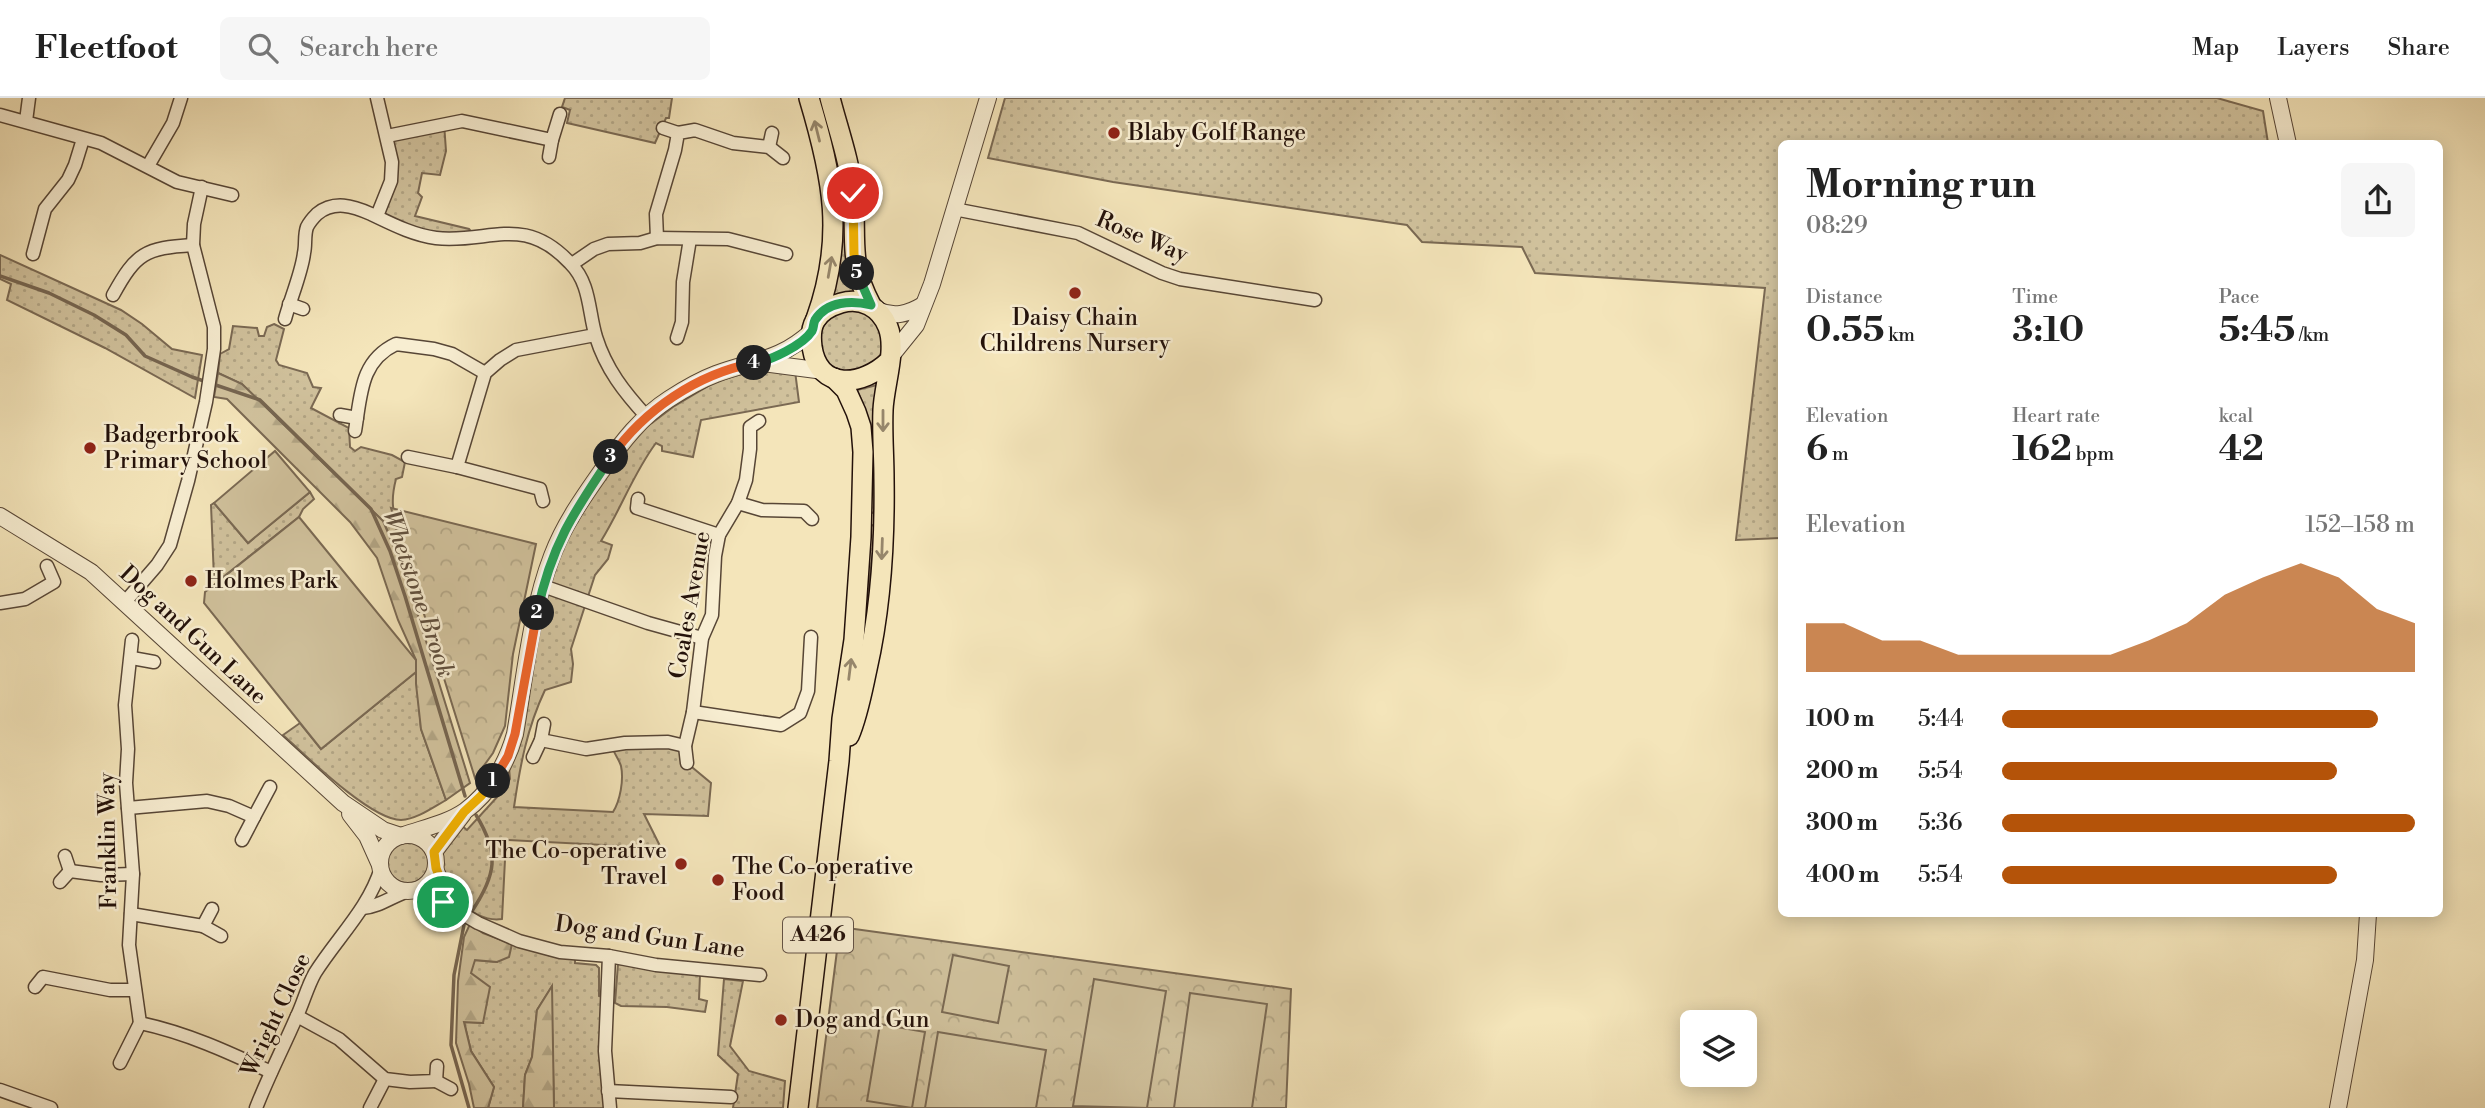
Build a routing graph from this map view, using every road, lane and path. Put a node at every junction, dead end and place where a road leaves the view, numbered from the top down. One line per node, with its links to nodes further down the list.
1 (29, 98): 10 (street)
2 (181, 98): 21 (street)
3 (377, 98): 14 (street)
4 (809, 98): 39 (main road, one-way to 4)
5 (830, 98): 36 (main road)
6 (988, 98): 24 (street)
7 (2278, 98): 17 (street)
8 (560, 114): 16 (street)
9 (0, 115): 10 (street)
10 (26, 121): 15 (street)
11 (663, 128): 12 (street)
12 (678, 133): 18 (street); 26 (street)
13 (772, 133): 18 (street)
14 (387, 136): 16 (street); 25 (street)
15 (83, 139): 21 (street); 29 (street)
16 (552, 140): 19 (street)
17 (2287, 140)
18 (769, 147): 20 (street)
19 (549, 157)
20 (783, 158)
21 (148, 166): 22 (street)
22 (202, 187): 23 (street); 28 (street)
23 (232, 195)
24 (954, 209): 33 (street, Rose Way); 35 (street)
25 (376, 216): 31 (street); 34 (street)
26 (657, 238): 27 (street); 31 (street)
27 (690, 239): 30 (street); 41 (street)
28 (193, 245): 32 (street); 59 (street)
29 (33, 254)
30 (786, 254)
31 (572, 264): 40 (street)
32 (113, 295)
33 (1315, 300)
34 (289, 304): 37 (street); 38 (street)
35 (923, 305): 36 (street); 42 (street)
36 (874, 307): 39 (main road); 42 (main road)
37 (303, 309)
38 (285, 320)
39 (814, 326): 43 (street); 45 (main road)
40 (595, 335): 44 (street); 47 (street)
41 (677, 338)
42 (890, 359): 45 (main road); 71 (main road, A426, one-way to 71)
43 (760, 362): 45 (street); 47 (street)
44 (485, 373): 46 (street); 50 (street)
45 (829, 375): 71 (main road, A426, one-way to 45)
46 (340, 415)
47 (647, 417): 58 (street)
48 (750, 424): 52 (street, Coales Avenue)
49 (408, 457): 50 (street)
50 (457, 467): 51 (street)
51 (544, 492)
52 (738, 503): 55 (street); 56 (street, Coales Avenue)
53 (635, 506): 56 (street)
54 (0, 516): 59 (street, Dog and Gun Lane)
55 (812, 519)
56 (719, 535): 62 (street, Coales Avenue)
57 (47, 566): 60 (street)
58 (542, 586): 62 (street); 76 (street)
59 (125, 601): 74 (street, Dog and Gun Lane)
60 (0, 603)
61 (811, 637): 66 (street)
62 (702, 638): 66 (street, Coales Avenue)
63 (132, 640): 64 (street, Franklin Way)
64 (132, 658): 65 (street); 75 (street, Franklin Way)
65 (154, 662)
66 (693, 712): 69 (street, Coales Avenue)
67 (544, 724): 68 (street)
68 (541, 740): 69 (street); 70 (street)
69 (685, 746): 72 (street, Coales Avenue)
70 (533, 757)
71 (839, 761): 113 (main road, A426)
72 (687, 763)
73 (270, 787): 77 (street)
74 (342, 803): 78 (street, Dog and Gun Lane); 82 (street, Dog and Gun Lane)
75 (128, 807): 77 (street); 84 (street, Franklin Way)
76 (464, 812): 78 (street); 81 (street)
77 (254, 817): 79 (street)
78 (402, 835): 81 (street); 82 (street)
79 (242, 840)
80 (65, 856): 83 (street)
81 (435, 860): 86 (street); 89 (street)
82 (381, 867): 86 (street); 87 (street, Wright Close)
83 (70, 872): 84 (street); 85 (street)
84 (133, 874): 90 (street, Franklin Way)
85 (60, 882)
86 (412, 890): 87 (street, Wright Close); 89 (street, Dog and Gun Lane)
87 (363, 908): 98 (street, Wright Close)
88 (212, 909): 92 (street)
89 (457, 912): 94 (street, Dog and Gun Lane)
90 (131, 914): 92 (street); 97 (street, Franklin Way)
91 (2368, 917): 114 (street)
92 (203, 926): 93 (street)
93 (221, 936)
94 (609, 956): 95 (street, Dog and Gun Lane); 107 (street)
95 (760, 975)
96 (34, 987): 97 (street)
97 (135, 990): 99 (street, Franklin Way)
98 (297, 1016): 102 (street, Wright Close); 103 (street)
99 (140, 1023): 100 (street); 102 (street)
100 (120, 1063)
101 (437, 1066): 104 (street)
102 (271, 1072): 110 (street, Wright Close)
103 (385, 1079): 104 (street); 111 (street)
104 (436, 1081): 105 (street)
105 (451, 1088)
106 (0, 1090): 109 (street)
107 (608, 1091): 108 (street); 112 (street)
108 (731, 1097)
109 (51, 1108)
110 (256, 1108)
111 (370, 1108)
112 (610, 1108)
113 (798, 1108)
114 (2338, 1108)

